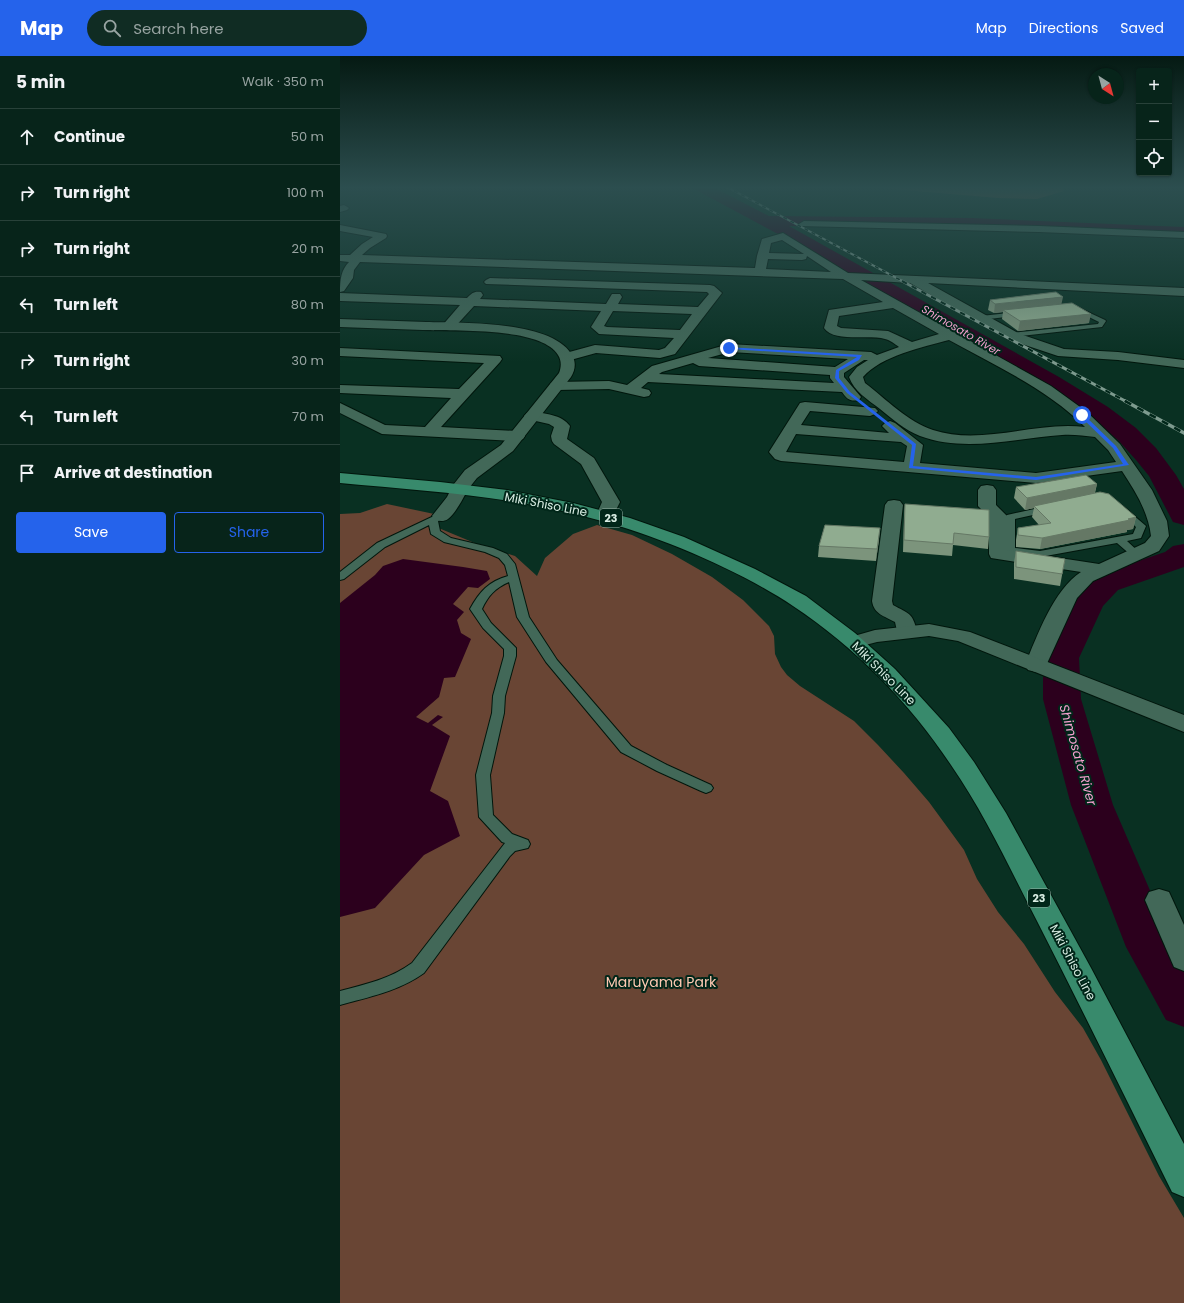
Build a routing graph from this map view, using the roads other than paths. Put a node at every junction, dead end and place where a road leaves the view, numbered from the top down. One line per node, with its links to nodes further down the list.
1 (367, 245): 7 (street)
2 (765, 245): 4 (street)
3 (798, 245): 12 (street)
4 (762, 256): 5 (street); 11 (street)
5 (802, 257)
6 (340, 258): 7 (street)
7 (355, 258): 8 (street); 17 (street)
8 (508, 262): 9 (street); 14 (street)
9 (635, 267): 10 (street); 16 (street)
10 (685, 269): 11 (street); 15 (street)
11 (760, 272): 12 (street)
12 (850, 277): 13 (street); 20 (street)
13 (913, 279): 19 (street); 28 (street)
14 (490, 282): 16 (street); 22 (street)
15 (798, 285)
16 (624, 286): 24 (street); 26 (street)
17 (340, 288)
18 (852, 292): 20 (street)
19 (1184, 292)
20 (879, 294): 23 (street)
21 (340, 297): 22 (street)
22 (471, 302): 24 (street); 30 (street)
23 (896, 304): 32 (street); 34 (street)
24 (610, 307): 26 (street); 31 (street)
25 (1072, 308): 33 (lane)
26 (701, 311): 31 (street)
27 (1026, 313): 28 (lane)
28 (981, 318): 33 (street)
29 (340, 323): 30 (street)
30 (447, 327): 36 (street)
31 (683, 334): 36 (street)
32 (951, 335): 34 (street); 52 (street)
33 (1012, 335): 38 (street)
34 (910, 347): 52 (street)
35 (340, 352): 45 (street)
36 (567, 356): 41 (street)
37 (688, 360): 39 (street); 39 (street); 40 (street)
38 (1184, 364)
39 (837, 371): 42 (street)
40 (646, 378): 42 (street); 43 (street)
41 (556, 386): 43 (street); 49 (street)
42 (845, 388): 48 (street)
43 (630, 389): 46 (street)
44 (341, 390): 45 (street)
45 (463, 394): 51 (street)
46 (660, 394)
47 (340, 407): 51 (street)
48 (870, 411): 50 (street); 54 (street)
49 (532, 416): 53 (street); 63 (street)
50 (791, 429): 54 (street); 56 (street)
51 (428, 432): 53 (street)
52 (1100, 433): 55 (street)
53 (517, 436): 58 (street)
54 (904, 437): 56 (street)
55 (1126, 465): 56 (street); 66 (street)
56 (910, 467)
57 (340, 478): 58 (main road, Miki Shiso Line / 23)
58 (459, 489): 63 (main road, Miki Shiso Line / 23); 64 (street)
59 (987, 490): 67 (street)
60 (1113, 503): 65 (lane)
61 (894, 505): 70 (street)
62 (1061, 506): 65 (lane)
63 (605, 516): 71 (main road, Miki Shiso Line / 23)
64 (436, 518): 68 (lane); 69 (lane)
65 (1118, 540): 66 (lane)
66 (1136, 554): 67 (street)
67 (1100, 571): 72 (street)
68 (340, 577)
69 (512, 578): 74 (lane); 77 (lane)
70 (907, 631): 71 (street); 72 (street)
71 (854, 642): 78 (main road, Miki Shiso Line / 23)
72 (1036, 665): 73 (street)
73 (1184, 724)
74 (706, 788)
75 (1159, 900): 76 (street)
76 (1184, 959)
77 (340, 998)
78 (1184, 1180)

